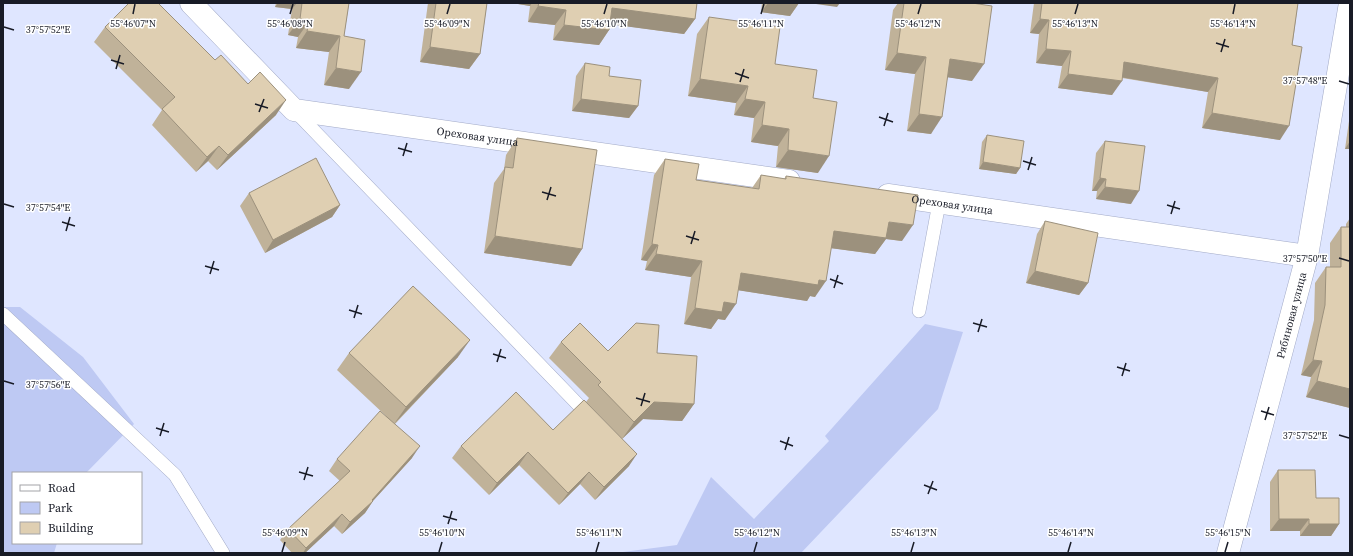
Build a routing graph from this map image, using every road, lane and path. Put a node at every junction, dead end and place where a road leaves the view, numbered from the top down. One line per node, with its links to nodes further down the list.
1 (191, 3): 3 (street)
2 (1350, 3): 7 (street, Рябиновая улица)
3 (294, 110): 4 (street, Ореховая улица); 10 (lane)
4 (805, 183)
5 (868, 192): 6 (street, Ореховая улица)
6 (939, 203): 7 (street, Ореховая улица); 8 (lane)
7 (1307, 256): 12 (street, Рябиновая улица)
8 (919, 311)
9 (3, 314): 11 (lane)
10 (598, 425)
11 (223, 553)
12 (1228, 553)

